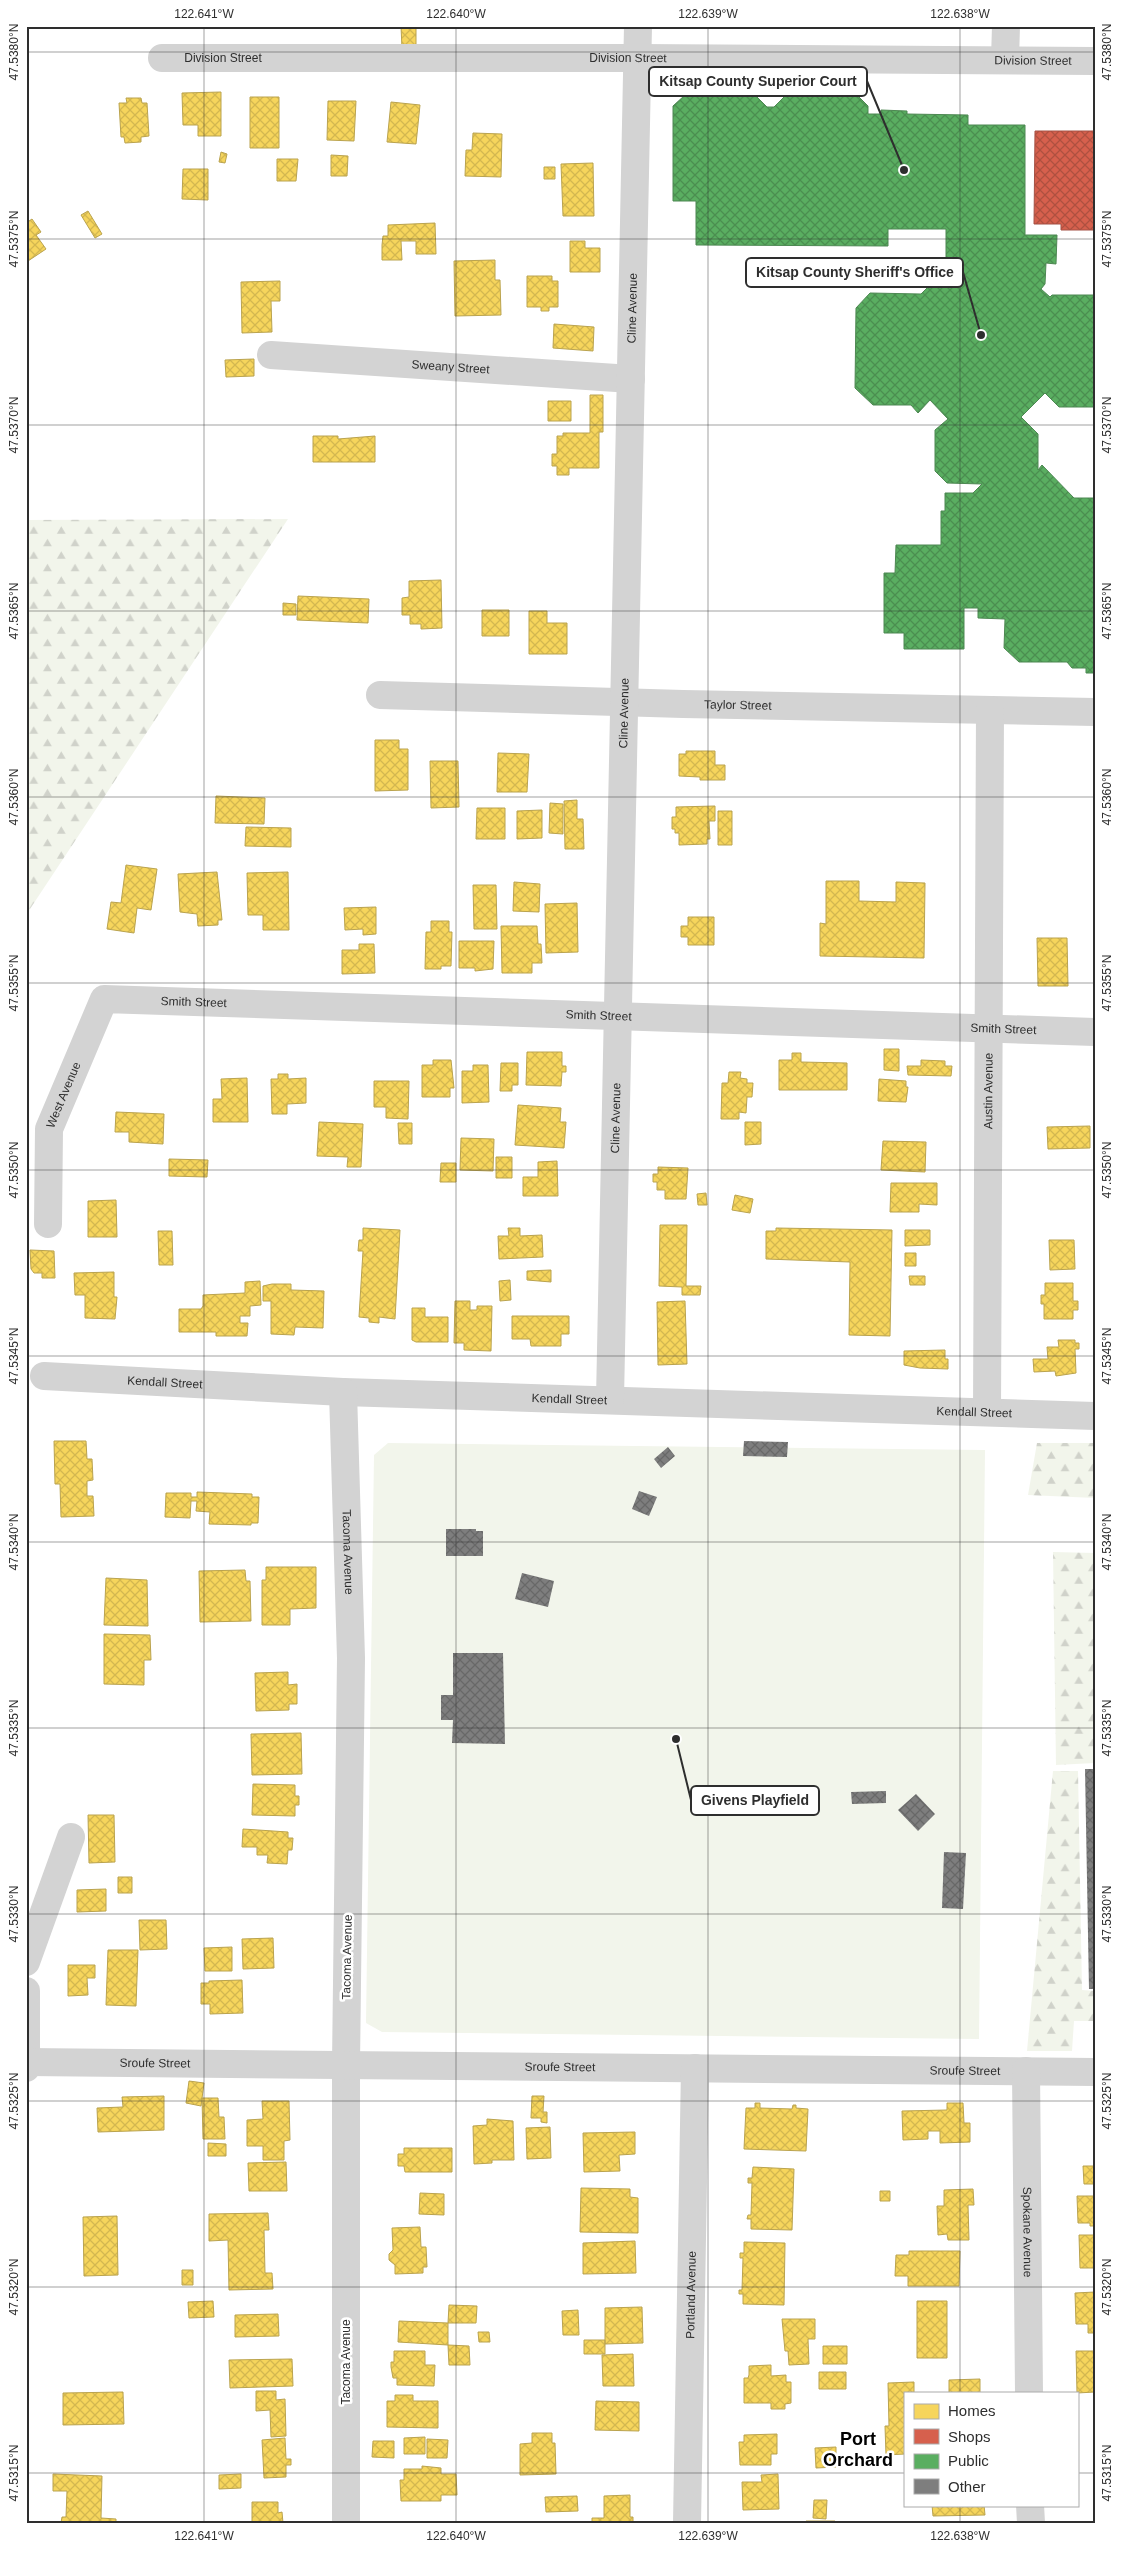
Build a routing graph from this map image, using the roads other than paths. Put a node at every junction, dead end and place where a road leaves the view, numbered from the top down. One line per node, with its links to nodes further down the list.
1 (638, 26): 4 (street, Cline Avenue)
2 (1006, 26): 5 (street)
3 (162, 58): 4 (street, Division Street)
4 (637, 58): 5 (street, Division Street); 8 (street, Cline Avenue)
5 (1005, 59): 6 (street, Division Street)
6 (1095, 61)
7 (271, 355): 8 (street, Sweany Street)
8 (631, 379): 10 (street, Cline Avenue)
9 (380, 695): 10 (street, Taylor Street)
10 (624, 703): 11 (street, Taylor Street); 14 (street, Cline Avenue)
11 (990, 710): 12 (street, Taylor Street); 15 (street, Austin Avenue)
12 (1095, 712)
13 (104, 999): 14 (street, Smith Street); 17 (street, West Avenue)
14 (618, 1015): 15 (street, Smith Street); 20 (street, Cline Avenue)
15 (991, 1029): 16 (street, Smith Street); 21 (street, Austin Avenue)
16 (1095, 1032)
17 (48, 1224)
18 (44, 1376): 19 (street, Kendall Street)
19 (343, 1392): 20 (street, Kendall Street); 27 (street, Tacoma Avenue)
20 (610, 1399): 21 (street, Kendall Street)
21 (987, 1412): 22 (street, Kendall Street)
22 (1095, 1416)
23 (71, 1837): 24 (street)
24 (26, 1962)
25 (26, 1991): 26 (street)
26 (27, 2064): 27 (street, Sroufe Street)
27 (346, 2064): 28 (street, Sroufe Street); 33 (street, Tacoma Avenue)
28 (695, 2068): 29 (street, Sroufe Street); 34 (street, Portland Avenue)
29 (1026, 2071): 30 (street, Sroufe Street); 31 (street, Spokane Avenue)
30 (1095, 2072)
31 (1029, 2392)
32 (1030, 2506): 35 (street)
33 (346, 2523)
34 (687, 2523)
35 (1030, 2523)

